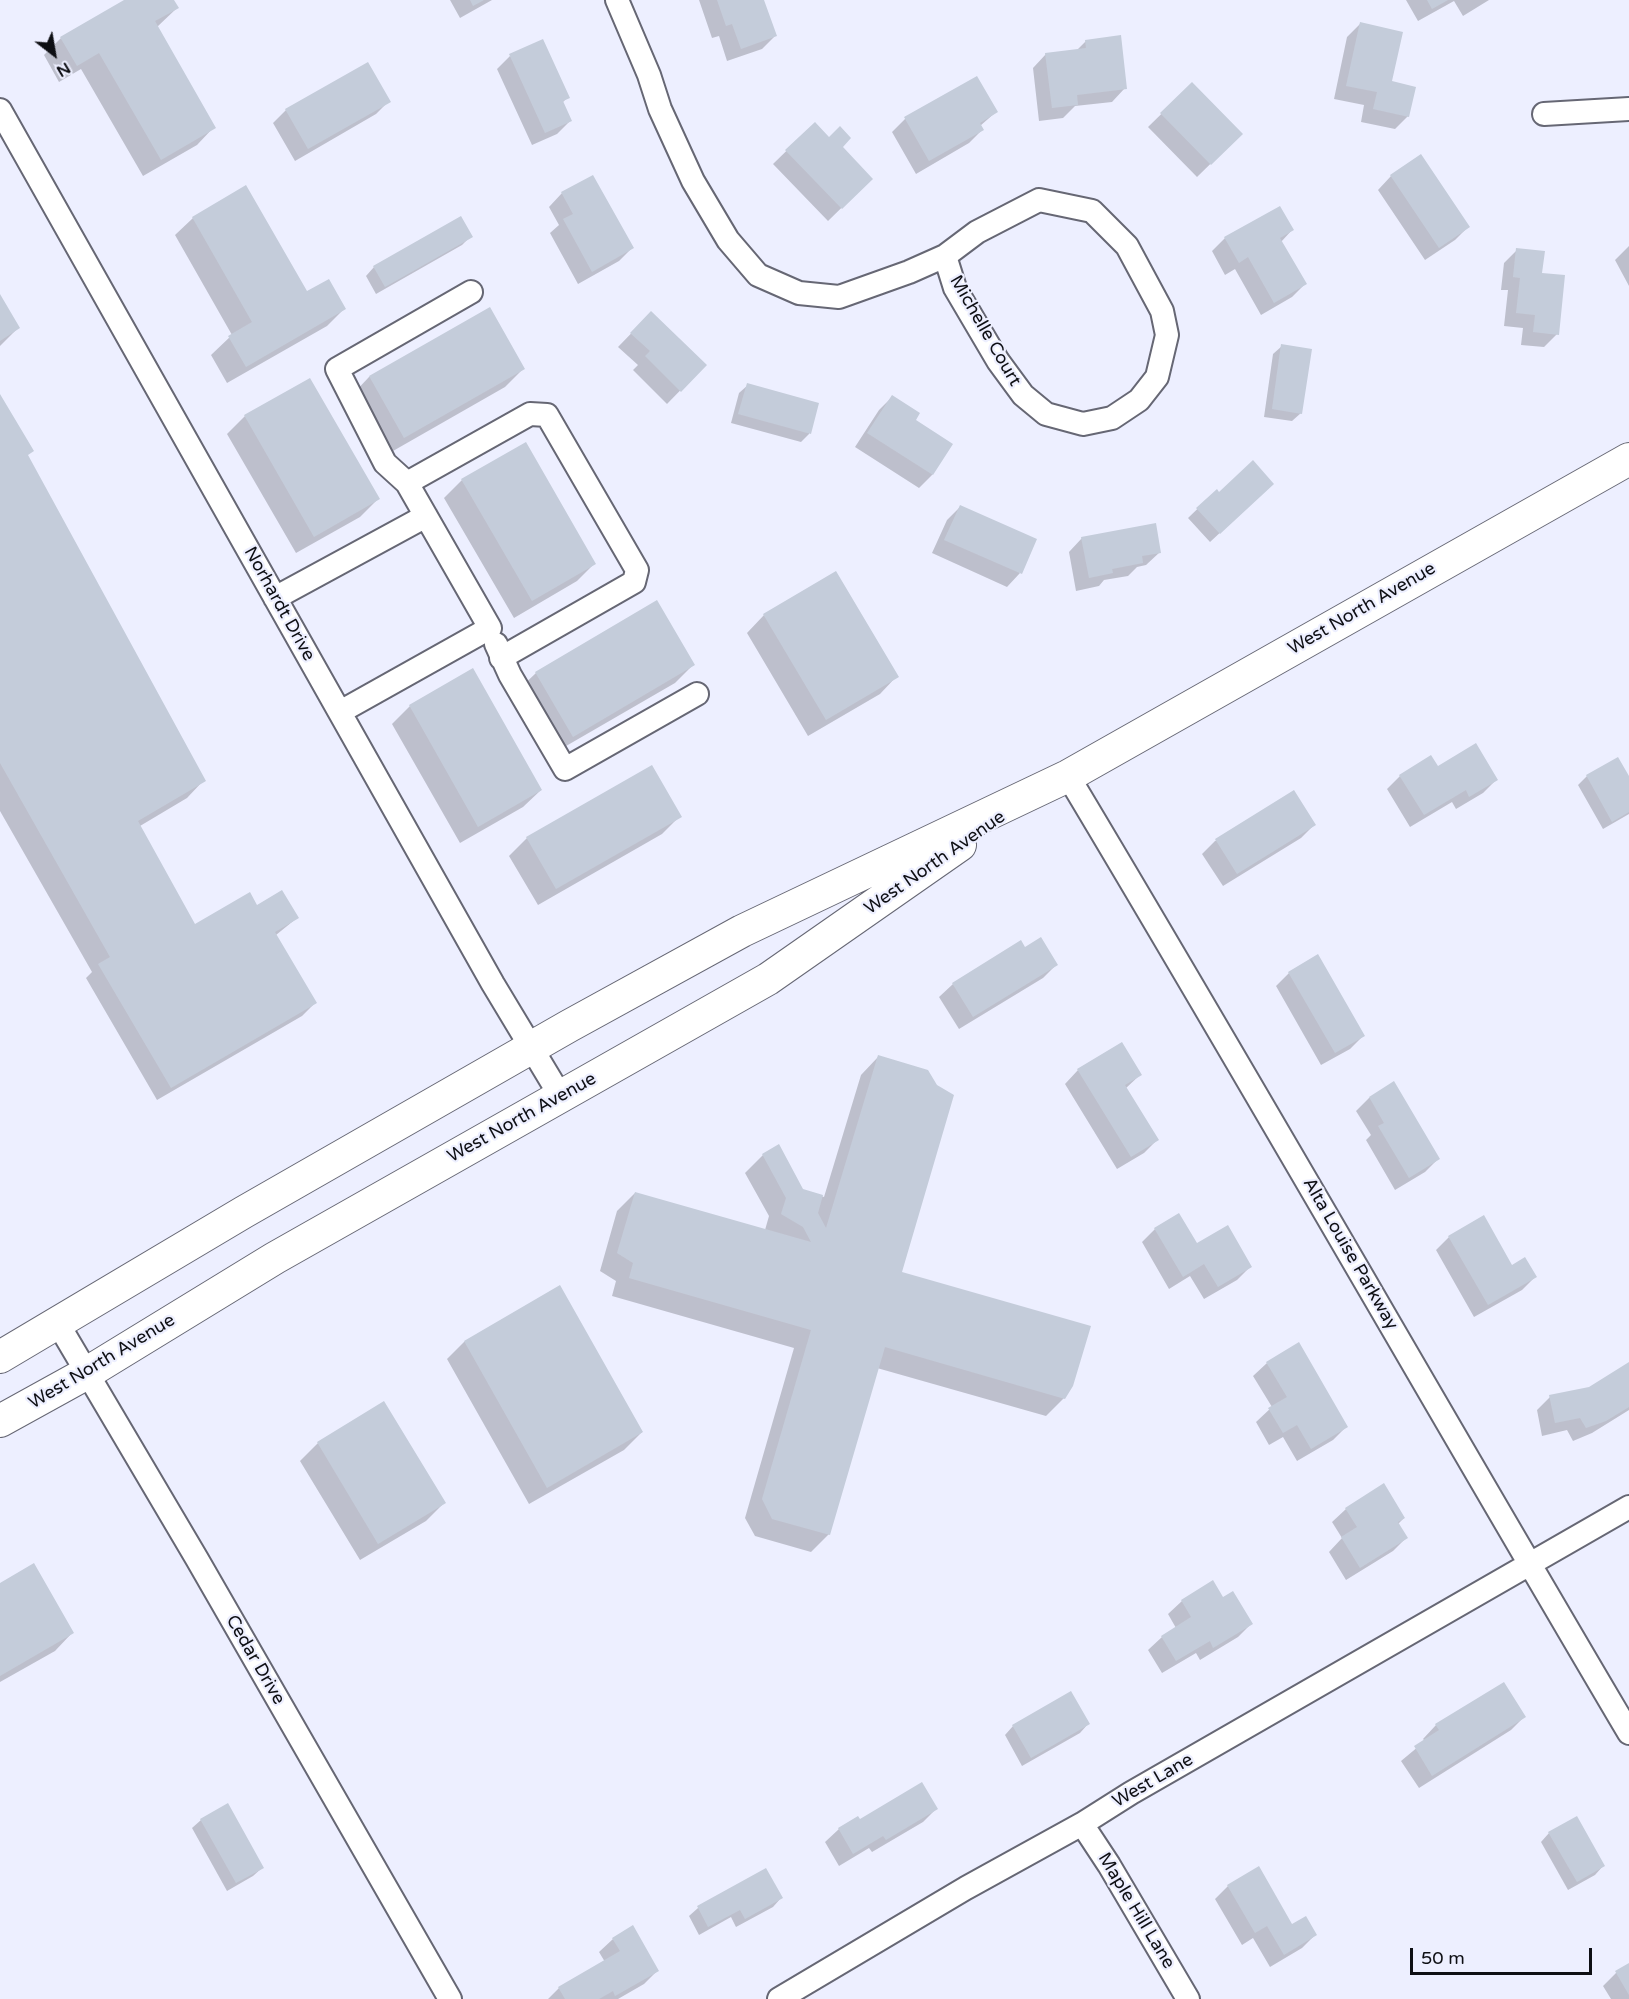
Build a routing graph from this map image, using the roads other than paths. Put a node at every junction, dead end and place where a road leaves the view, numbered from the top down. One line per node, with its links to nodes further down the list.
1 (617, 0): 5 (street, Michelle Court)
2 (1629, 109): 4 (street)
3 (0, 110): 10 (street, Norhardt Drive)
4 (1544, 114)
5 (945, 256): 5 (street, Michelle Court)
6 (471, 292): 8 (street)
7 (1629, 459): 15 (main road, West North Avenue)
8 (407, 483): 9 (street); 12 (street)
9 (426, 516): 10 (street); 11 (street)
10 (275, 598): 14 (street, Norhardt Drive)
11 (490, 628): 12 (street); 14 (street)
12 (501, 658): 13 (street)
13 (698, 694)
14 (340, 712): 17 (street, Norhardt Drive)
15 (1068, 776): 16 (main road, West North Avenue); 24 (street, Alta Louise Parkway)
16 (1032, 795): 17 (main road, West North Avenue); 18 (main road, West North Avenue)
17 (531, 1047): 18 (street, Norhardt Drive); 19 (main road, West North Avenue)
18 (561, 1096): 21 (main road, West North Avenue)
19 (57, 1322): 20 (main road, West North Avenue); 21 (street, Cedar Drive)
20 (0, 1357)
21 (87, 1373): 22 (main road, West North Avenue); 27 (street, Cedar Drive)
22 (0, 1421)
23 (1629, 1507): 24 (street, West Lane)
24 (1528, 1566): 25 (street, Alta Louise Parkway); 26 (street, West Lane)
25 (1629, 1733)
26 (1082, 1824): 28 (street, West Lane); 29 (street, Maple Hill Lane)
27 (450, 1999)
28 (779, 1999)
29 (1188, 1999)

